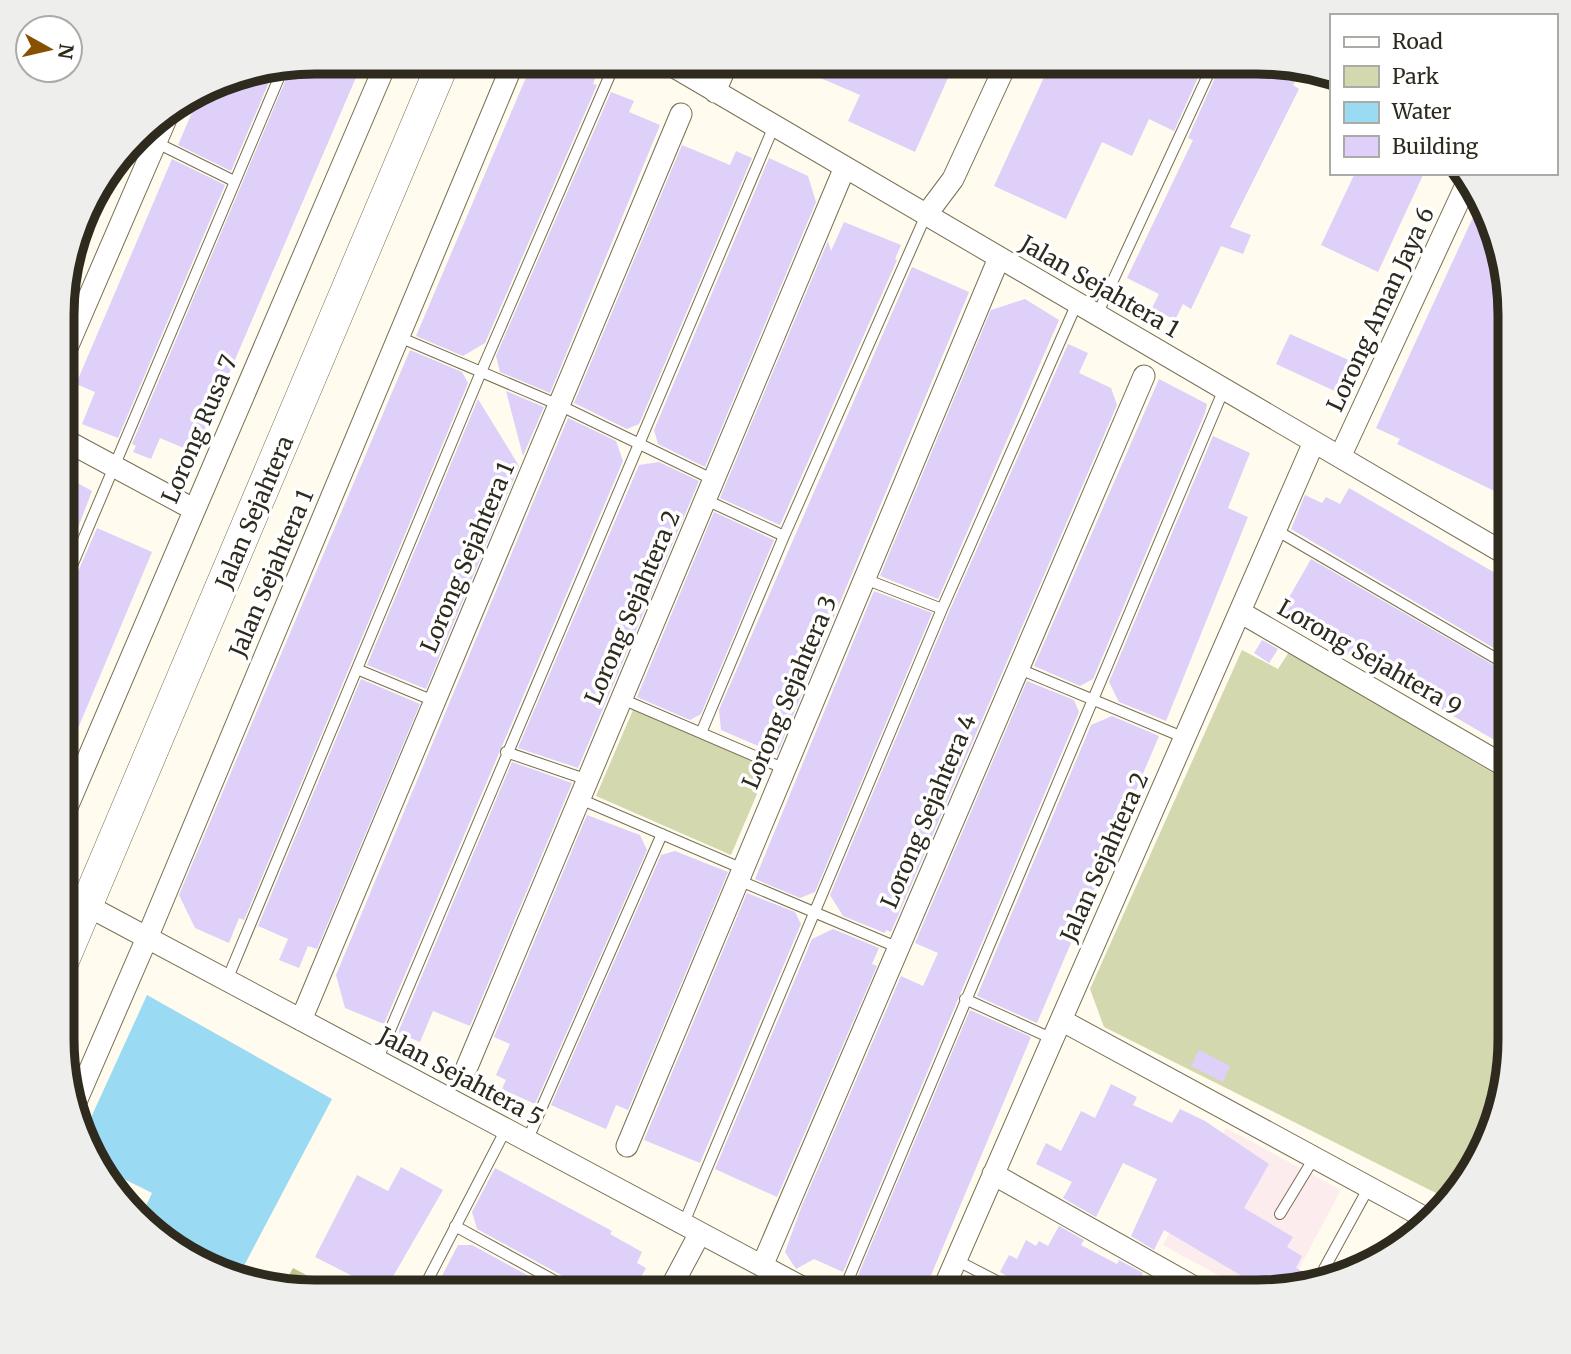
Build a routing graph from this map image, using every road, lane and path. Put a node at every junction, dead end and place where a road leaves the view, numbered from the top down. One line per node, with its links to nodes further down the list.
1 (381, 74): 34 (street, Lorong Rusa 7)
2 (438, 74): 57 (main road, Jalan Sejahtera)
3 (509, 74): 23 (street, Jalan Sejahtera 1)
4 (610, 74): 24 (lane)
5 (685, 74): 10 (street, Jalan Sejahtera 1)
6 (723, 74): 10 (street)
7 (1001, 74): 18 (street)
8 (1208, 74): 21 (lane)
9 (279, 77): 16 (lane)
10 (715, 92): 12 (street, Jalan Sejahtera 1)
11 (681, 114): 27 (street, Lorong Sejahtera 1)
12 (774, 126): 15 (street, Jalan Sejahtera 1); 29 (lane)
13 (150, 139): 16 (lane)
14 (146, 143): 22 (street)
15 (845, 167): 18 (street, Jalan Sejahtera 1); 33 (street, Lorong Sejahtera 2)
16 (234, 181): 32 (lane)
17 (1463, 191): 31 (street, Lorong Aman Jaya 6)
18 (926, 215): 19 (street, Jalan Sejahtera 1); 36 (lane)
19 (999, 258): 20 (street, Jalan Sejahtera 1); 39 (street, Lorong Sejahtera 3)
20 (1077, 303): 21 (street, Jalan Sejahtera 1); 40 (lane)
21 (1097, 315): 26 (street, Jalan Sejahtera 1)
22 (74, 329)
23 (399, 337): 24 (lane); 60 (street, Jalan Sejahtera 1)
24 (481, 372): 27 (lane); 44 (lane)
25 (1144, 376): 43 (street, Lorong Sejahtera 4)
26 (1224, 390): 28 (street, Jalan Sejahtera 1); 46 (lane)
27 (559, 405): 29 (lane); 47 (street, Lorong Sejahtera 1)
28 (1314, 442): 31 (street, Jalan Sejahtera 1); 35 (street, Jalan Sejahtera 2)
29 (638, 443): 33 (lane); 50 (lane)
30 (74, 445): 32 (street)
31 (1340, 457): 37 (street, Jalan Sejahtera 1)
32 (114, 467): 34 (street); 38 (lane)
33 (710, 490): 36 (lane); 45 (street, Lorong Sejahtera 2)
34 (193, 509): 53 (street, Lorong Rusa 7)
35 (1276, 530): 41 (street, Jalan Sejahtera 2); 42 (lane)
36 (784, 536): 48 (lane)
37 (1497, 549)
38 (74, 561)
39 (865, 579): 40 (lane); 52 (street, Lorong Sejahtera 3)
40 (942, 609): 58 (lane)
41 (1240, 612): 49 (street, Jalan Sejahtera 2); 51 (street, Lorong Sejahtera 9)
42 (1497, 659)
43 (1017, 668): 46 (lane); 61 (street, Lorong Sejahtera 4)
44 (359, 670): 47 (lane); 62 (lane)
45 (622, 699): 48 (lane); 54 (street, Lorong Sejahtera 2)
46 (1092, 699): 49 (lane); 63 (lane)
47 (434, 701): 64 (street, Lorong Sejahtera 1)
48 (701, 733): 52 (lane)
49 (1185, 738): 65 (street, Jalan Sejahtera 2)
50 (506, 752): 54 (lane); 66 (lane)
51 (1498, 762)
52 (785, 769): 56 (street, Lorong Sejahtera 3)
53 (74, 789)
54 (584, 790): 55 (lane); 67 (street, Lorong Sejahtera 2)
55 (662, 834): 56 (lane); 70 (lane)
56 (741, 875): 58 (lane); 71 (street, Lorong Sejahtera 3)
57 (86, 905): 59 (main road, Jalan Sejahtera); 60 (street, Jalan Sejahtera 5)
58 (814, 912): 61 (lane); 78 (lane)
59 (74, 934)
60 (148, 938): 62 (street, Jalan Sejahtera 5); 68 (street, Jalan Sejahtera 1)
61 (899, 948): 80 (street, Lorong Sejahtera 4)
62 (227, 981): 64 (street, Jalan Sejahtera 5)
63 (965, 999): 65 (lane); 86 (lane)
64 (302, 1020): 66 (street, Jalan Sejahtera 5)
65 (1057, 1030): 72 (street); 73 (street, Jalan Sejahtera 2)
66 (377, 1061): 69 (street, Jalan Sejahtera 5)
67 (467, 1067)
68 (80, 1093)
69 (506, 1129): 70 (street, Jalan Sejahtera 5); 77 (lane)
70 (527, 1141): 78 (street, Jalan Sejahtera 5)
71 (627, 1146)
72 (1314, 1158): 74 (street); 75 (lane)
73 (993, 1174): 79 (street, Jalan Sejahtera 2); 89 (street)
74 (1369, 1187): 76 (street); 81 (lane)
75 (1280, 1214)
76 (1421, 1215)
77 (455, 1226): 82 (lane); 83 (lane)
78 (692, 1229): 80 (street, Jalan Sejahtera 5); 84 (street)
79 (956, 1260): 87 (street, Jalan Sejahtera 2); 88 (lane)
80 (762, 1266): 85 (street, Jalan Sejahtera 5)
81 (1324, 1269)
82 (428, 1280)
83 (553, 1280)
84 (673, 1280)
85 (788, 1280)
86 (847, 1280)
87 (947, 1280)
88 (995, 1280)
89 (1168, 1280)

